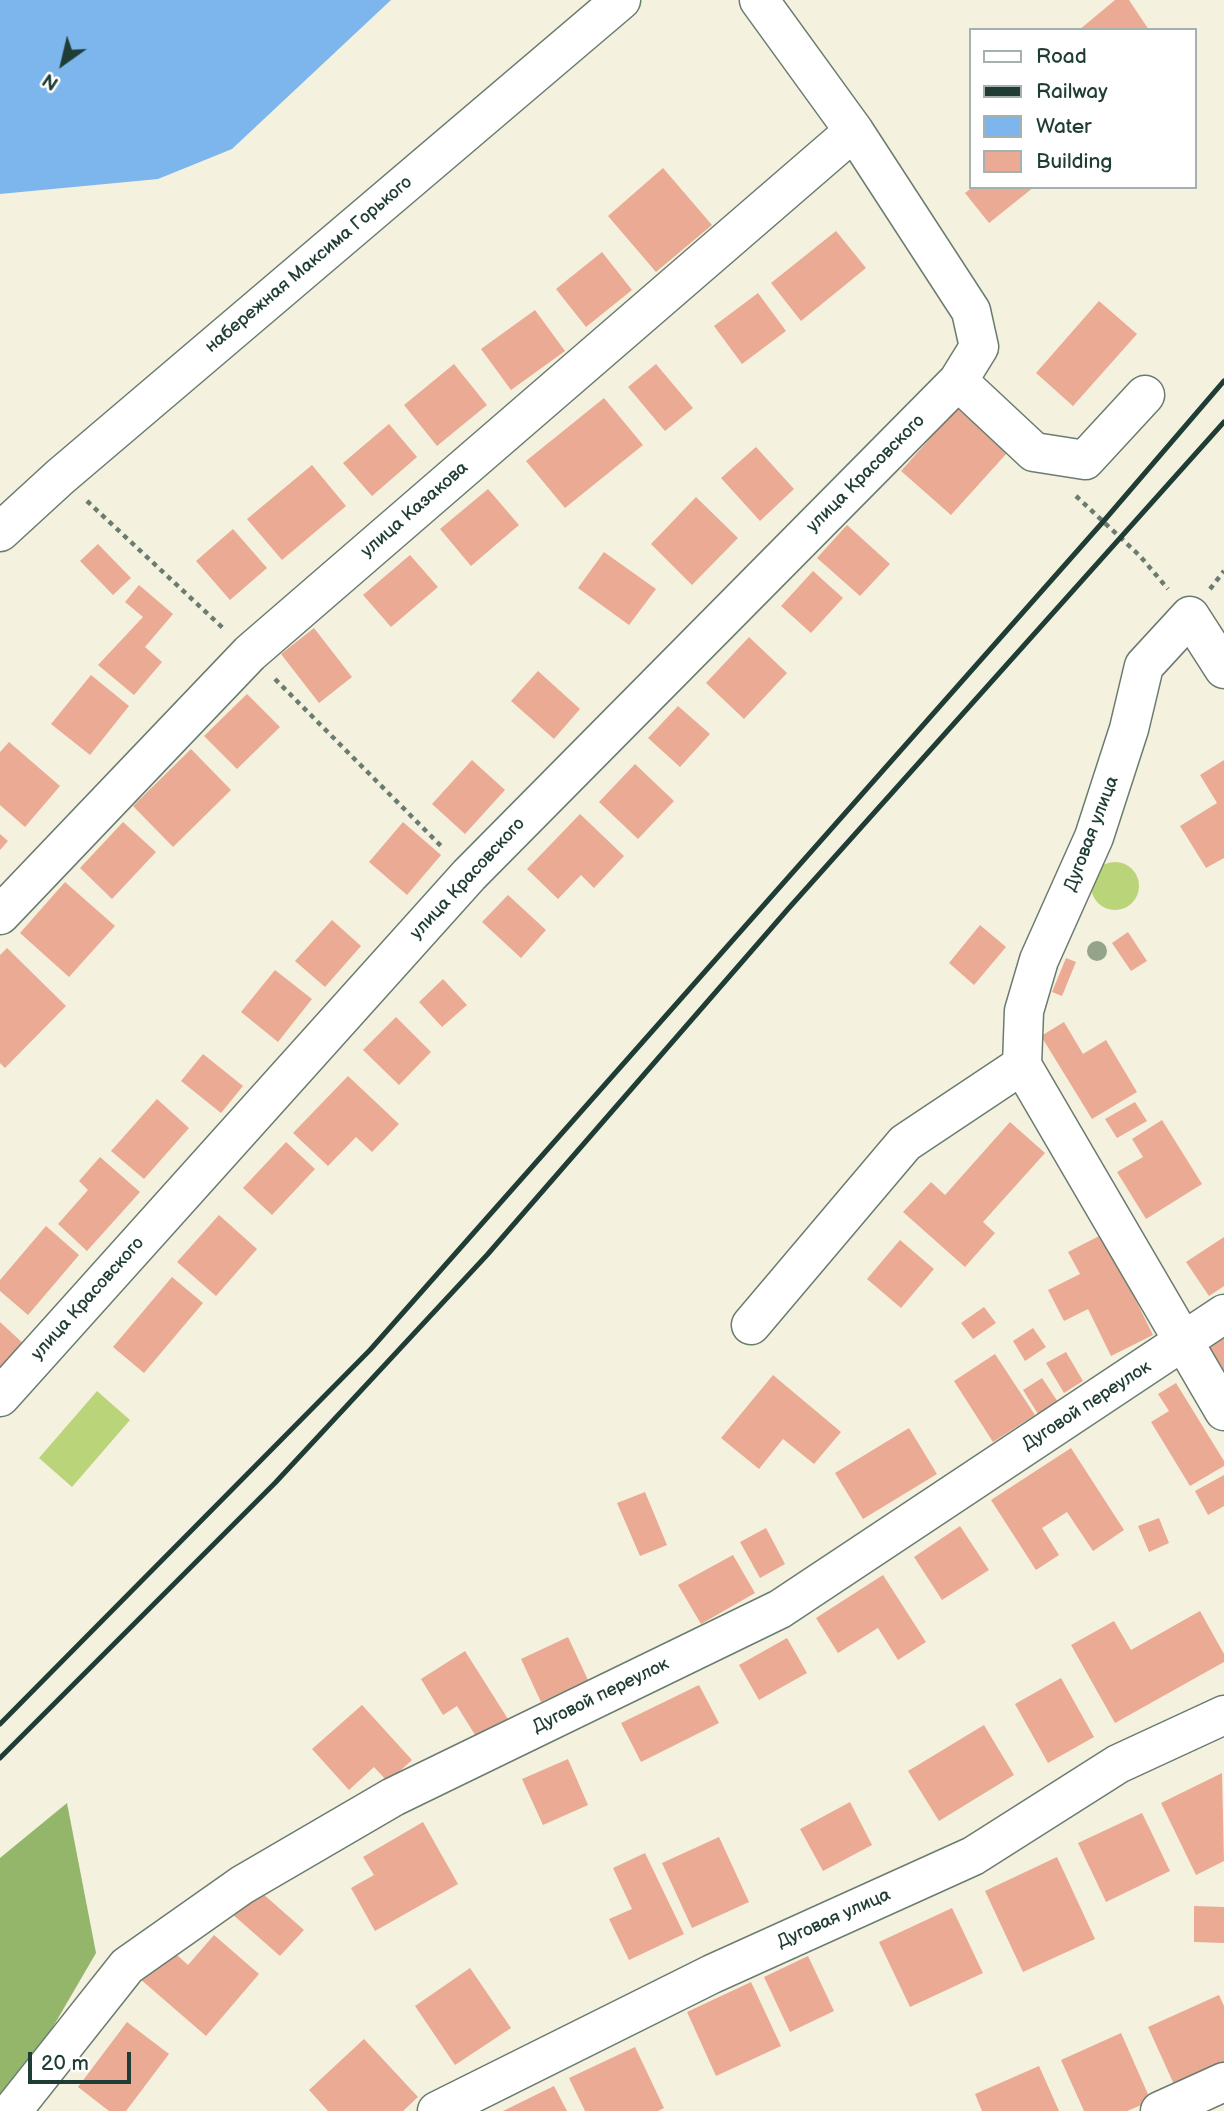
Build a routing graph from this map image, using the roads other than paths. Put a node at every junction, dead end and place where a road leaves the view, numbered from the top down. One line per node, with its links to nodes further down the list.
1 (621, 0): 6 (street, набережная Максима Горького)
2 (759, 0): 3 (street, улица Красовского)
3 (853, 131): 4 (street, улица Красовского); 8 (street, улица Казакова)
4 (958, 381): 5 (street); 13 (street, улица Красовского)
5 (1144, 395)
6 (0, 532)
7 (1224, 669): 9 (street, Дуговая улица)
8 (0, 915)
9 (1022, 1065): 11 (street); 12 (street)
10 (1224, 1314): 12 (street, Дуговой переулок)
11 (751, 1325)
12 (1183, 1343): 14 (street); 17 (street, Дуговой переулок)
13 (0, 1397)
14 (1224, 1411)
15 (1224, 1715): 18 (street, Дуговая улица)
16 (1224, 2082): 19 (street)
17 (12, 2111)
18 (437, 2111)
19 (1160, 2111)

